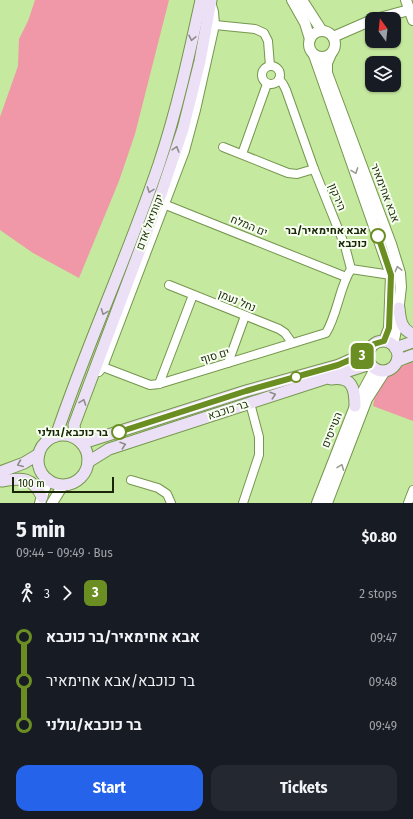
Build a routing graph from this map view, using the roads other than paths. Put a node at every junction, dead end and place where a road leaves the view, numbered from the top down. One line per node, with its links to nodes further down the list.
1 (208, 0): 8 (street); 40 (main road, יקותיאל אדם, one-way to 1); 43 (main road, יקותיאל אדם, one-way to 43)
2 (292, 0): 11 (street)
3 (302, 0): 9 (street)
4 (408, 5): 5 (street); 6 (street)
5 (392, 12)
6 (413, 20)
7 (365, 23): 10 (street)
8 (215, 26): 14 (street); 20 (street)
9 (322, 31): 10 (street); 11 (street)
10 (333, 37): 12 (street)
11 (310, 38): 13 (street)
12 (331, 54): 13 (street); 26 (street, אבא אחימאיר, one-way to 12)
13 (314, 55): 22 (street, אבא אחימאיר, one-way to 22)
14 (270, 66): 15 (street); 16 (street)
15 (279, 79): 16 (street); 19 (street, הירקון)
16 (267, 84): 18 (street)
17 (223, 147): 18 (street)
18 (242, 154): 19 (street)
19 (314, 169): 21 (street, הירקון)
20 (166, 205): 23 (street, ים המלח); 36 (street)
21 (351, 269): 22 (street); 23 (street)
22 (391, 275): 31 (street, אבא אחימאיר)
23 (346, 277): 30 (street, ים סוף)
24 (168, 285): 25 (street, נחל נעמן)
25 (193, 295): 27 (street, נחל נעמן); 39 (street)
26 (398, 308): 28 (main road); 31 (street, אבא אחימאיר)
27 (245, 316): 30 (street, נחל נעמן); 35 (street)
28 (413, 334)
29 (413, 342): 31 (main road)
30 (292, 343): 35 (street, ים סוף)
31 (391, 344): 32 (main road); 34 (main road)
32 (368, 352): 37 (main road); 44 (main road, בר כוכבא)
33 (413, 355): 34 (main road)
34 (397, 361): 37 (main road)
35 (228, 363): 39 (street, ים סוף)
36 (103, 367): 39 (street, ים סוף); 40 (street)
37 (377, 368): 38 (main road, בר כוכבא); 42 (street, הטייסים); 58 (street, הטייסים, one-way to 37)
38 (316, 381): 41 (main road, בר כוכבא, one-way to 38); 42 (main road)
39 (159, 384)
40 (88, 387): 44 (main road, יקותיאל אדם, one-way to 40)
41 (250, 403): 46 (main road, בר כוכבא, one-way to 41); 56 (street)
42 (355, 406): 57 (street, הטייסים)
43 (56, 436): 44 (main road); 45 (main road)
44 (80, 441): 46 (main road)
45 (39, 454): 47 (main road); 48 (main road, one-way to 48)
46 (88, 462): 51 (main road)
47 (40, 470): 48 (main road); 49 (main road)
48 (1, 478): 53 (main road)
49 (48, 479): 51 (main road); 53 (street)
50 (131, 480): 55 (street)
51 (63, 485): 54 (street)
52 (413, 490): 59 (street)
53 (41, 500)
54 (52, 503)
55 (171, 503)
56 (243, 503)
57 (317, 503)
58 (327, 503)
59 (408, 503)

